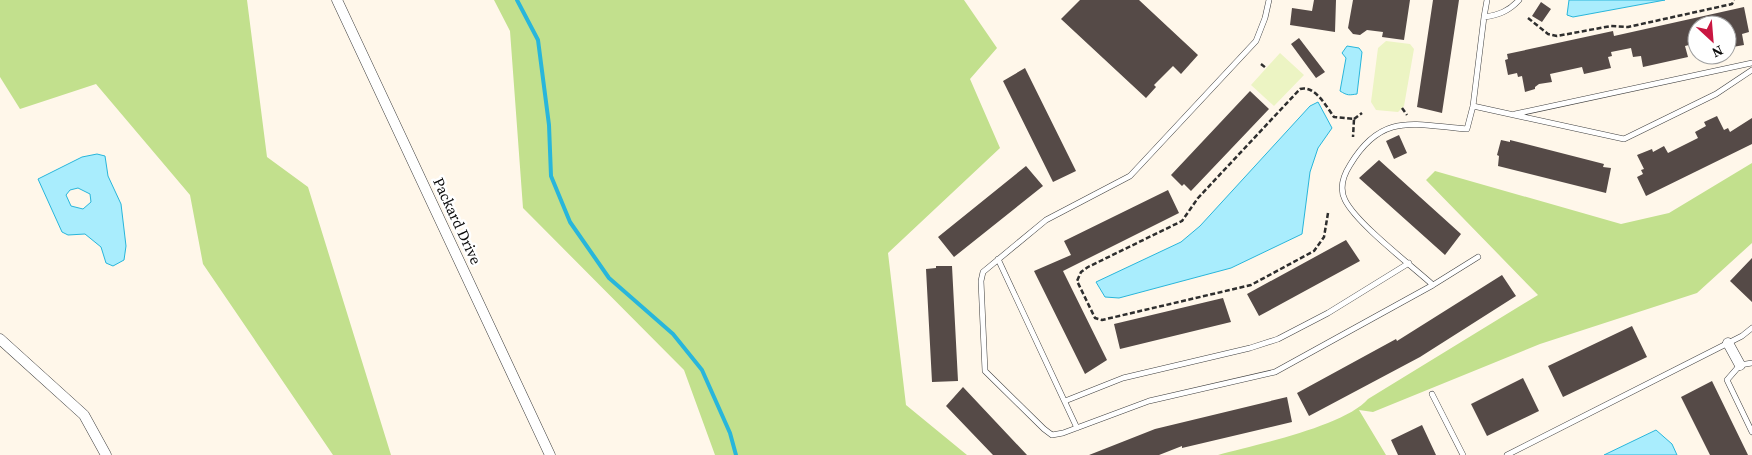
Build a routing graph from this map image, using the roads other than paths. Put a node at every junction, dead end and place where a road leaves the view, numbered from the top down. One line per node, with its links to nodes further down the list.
1 (337, 0): 24 (street, Packard Drive)
2 (1269, 0): 11 (lane)
3 (1487, 0): 5 (lane)
4 (1519, 0): 5 (lane)
5 (1484, 17): 8 (lane)
6 (1752, 63): 9 (lane)
7 (1752, 70): 9 (lane)
8 (1473, 106): 9 (lane); 12 (lane)
9 (1512, 114)
10 (1478, 257): 13 (lane)
11 (998, 259): 20 (lane); 21 (lane)
12 (1409, 263): 13 (lane); 20 (lane)
13 (1433, 285): 21 (lane)
14 (1752, 328): 16 (lane)
15 (0, 339): 23 (street)
16 (1728, 343): 18 (street); 26 (lane)
17 (1752, 364): 18 (lane)
18 (1740, 365): 22 (lane)
19 (1432, 394): 25 (lane)
20 (1065, 401): 21 (lane)
21 (1077, 428)
22 (1752, 432)
23 (106, 455)
24 (550, 455)
25 (1463, 455)
26 (1507, 455)

